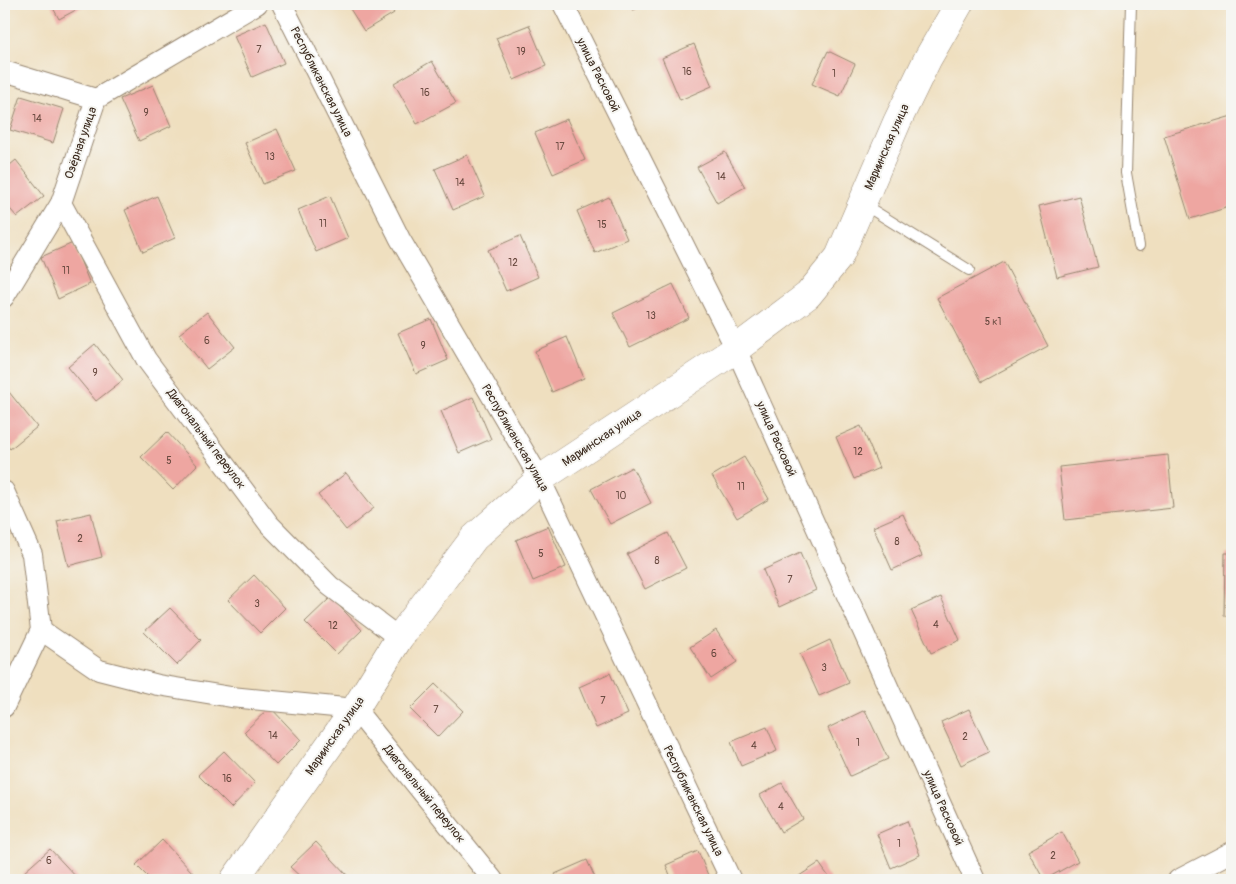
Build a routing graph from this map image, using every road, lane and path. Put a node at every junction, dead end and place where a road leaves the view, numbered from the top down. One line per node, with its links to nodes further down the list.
1 (257, 4): 7 (street, Озёрная улица)
2 (282, 4): 14 (street, Республиканская улица)
3 (563, 4): 13 (street, улица Расковой)
4 (959, 4): 9 (main road, Мариинская улица)
5 (1131, 4): 10 (lane)
6 (4, 71): 7 (street)
7 (96, 99): 8 (street, Озёрная улица)
8 (61, 203): 12 (street, Озёрная улица); 17 (street, Диагональный переулок)
9 (862, 204): 11 (lane); 13 (main road, Мариинская улица)
10 (1139, 246)
11 (969, 270)
12 (4, 297)
13 (736, 349): 14 (main road, Мариинская улица); 24 (street, улица Расковой)
14 (540, 479): 17 (main road, Мариинская улица); 23 (street, Республиканская улица)
15 (4, 491): 16 (street)
16 (41, 630): 18 (street); 19 (street)
17 (399, 638): 19 (main road, Мариинская улица)
18 (4, 707)
19 (355, 709): 21 (main road, Мариинская улица); 22 (street, Диагональный переулок)
20 (1232, 852): 25 (street)
21 (234, 880)
22 (493, 880)
23 (731, 880)
24 (975, 880)
25 (1178, 880)

